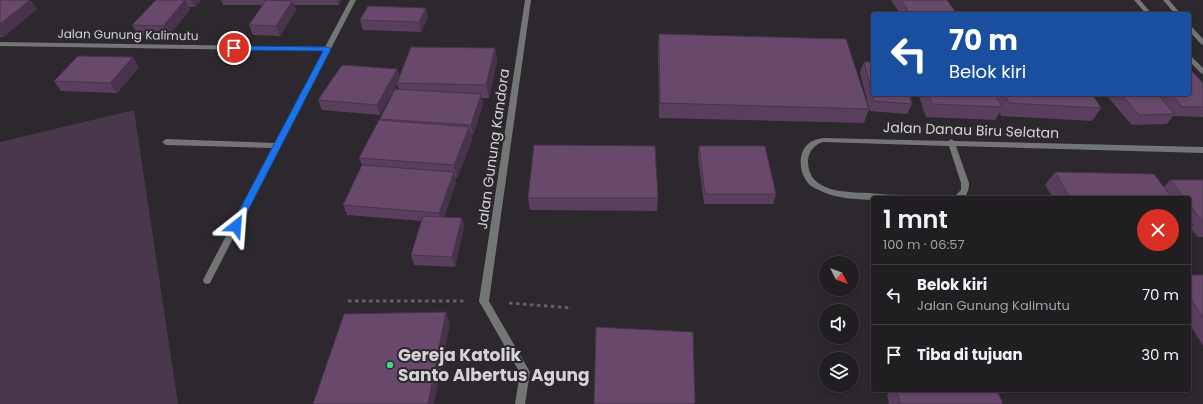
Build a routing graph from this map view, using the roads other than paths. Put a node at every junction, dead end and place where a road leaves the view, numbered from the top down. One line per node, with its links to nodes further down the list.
1 (353, 0): 10 (street)
2 (528, 0): 20 (street, Jalan Gunung Kandora)
3 (1137, 0): 5 (street)
4 (1166, 0): 6 (street)
5 (1147, 12)
6 (1176, 12)
7 (1191, 28): 8 (street)
8 (1203, 42)
9 (0, 44): 10 (street, Jalan Gunung Kalimutu)
10 (328, 49): 15 (street)
11 (1191, 59): 12 (street)
12 (1203, 72)
13 (166, 142): 15 (street)
14 (951, 142): 16 (street, Jalan Danau Biru Selatan); 17 (street, Jalan Danau Biru Selatan); 18 (street)
15 (278, 146): 19 (street)
16 (1203, 150)
17 (871, 196)
18 (960, 196)
19 (208, 280)
20 (520, 404)

